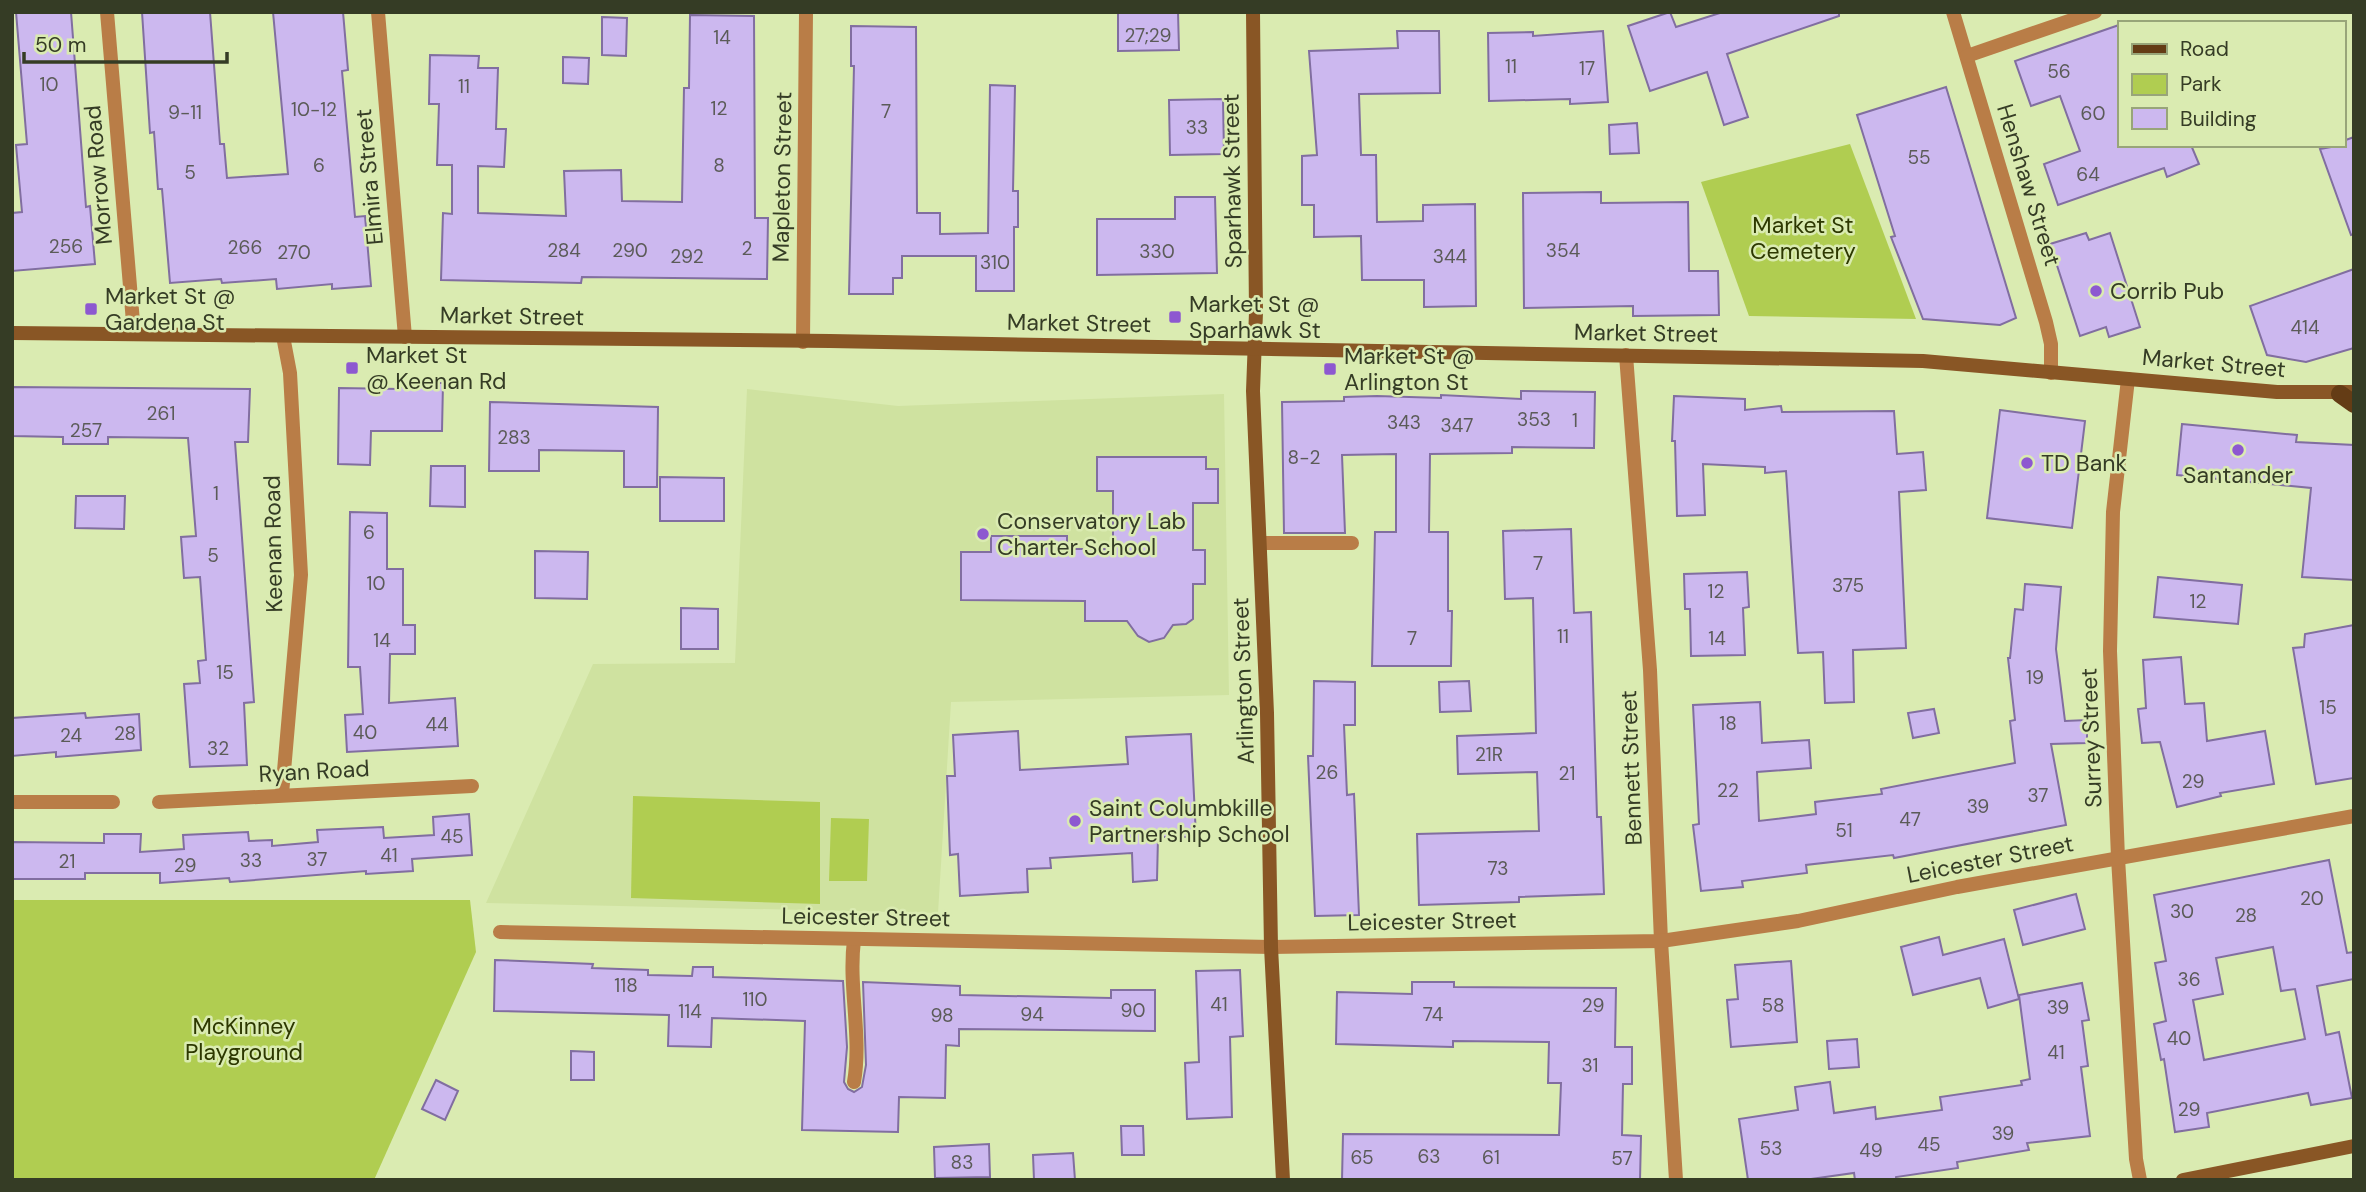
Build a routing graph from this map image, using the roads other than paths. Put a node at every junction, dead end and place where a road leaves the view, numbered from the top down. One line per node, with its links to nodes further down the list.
1 (107, 12): 9 (street, Morrow Road)
2 (378, 12): 11 (street, Elmira Street)
3 (806, 12): 12 (street, Mapleton Street)
4 (1253, 12): 13 (main road, Sparhawk Street)
5 (1953, 12): 7 (street, Henshaw Street)
6 (2095, 12): 7 (street)
7 (1967, 56): 15 (street, Henshaw Street)
8 (12, 333): 9 (main road, Market Street)
9 (134, 334): 10 (main road, Market Street)
10 (283, 336): 11 (main road, Market Street); 21 (street, Keenan Road)
11 (405, 337): 12 (main road, Market Street)
12 (803, 342): 13 (main road, Market Street)
13 (1255, 348): 14 (main road, Market Street); 18 (main road, Arlington Street)
14 (1626, 355): 15 (main road, Market Street); 29 (street, Bennett Street)
15 (2051, 373): 16 (main road, Market Street)
16 (2128, 379): 17 (main road, Market Street); 26 (street, Surrey Street)
17 (2349, 396)
18 (1261, 543): 19 (street); 30 (main road, Arlington Street)
19 (1352, 543)
20 (472, 786): 21 (street, Ryan Road)
21 (282, 794): 24 (street, Ryan Road)
22 (12, 802): 23 (street)
23 (113, 802)
24 (159, 802)
25 (2354, 816): 26 (street, Leicester Street)
26 (2118, 858): 29 (street, Leicester Street); 35 (street, Surrey Street)
27 (500, 932): 28 (street, Leicester Street)
28 (854, 940): 30 (street, Leicester Street); 31 (street)
29 (1661, 941): 30 (street, Leicester Street); 34 (street, Bennett Street)
30 (1271, 947): 33 (main road, Arlington Street)
31 (854, 1082)
32 (2354, 1146): 36 (main road)
33 (1283, 1180)
34 (1676, 1180)
35 (2140, 1180)
36 (2183, 1180)

